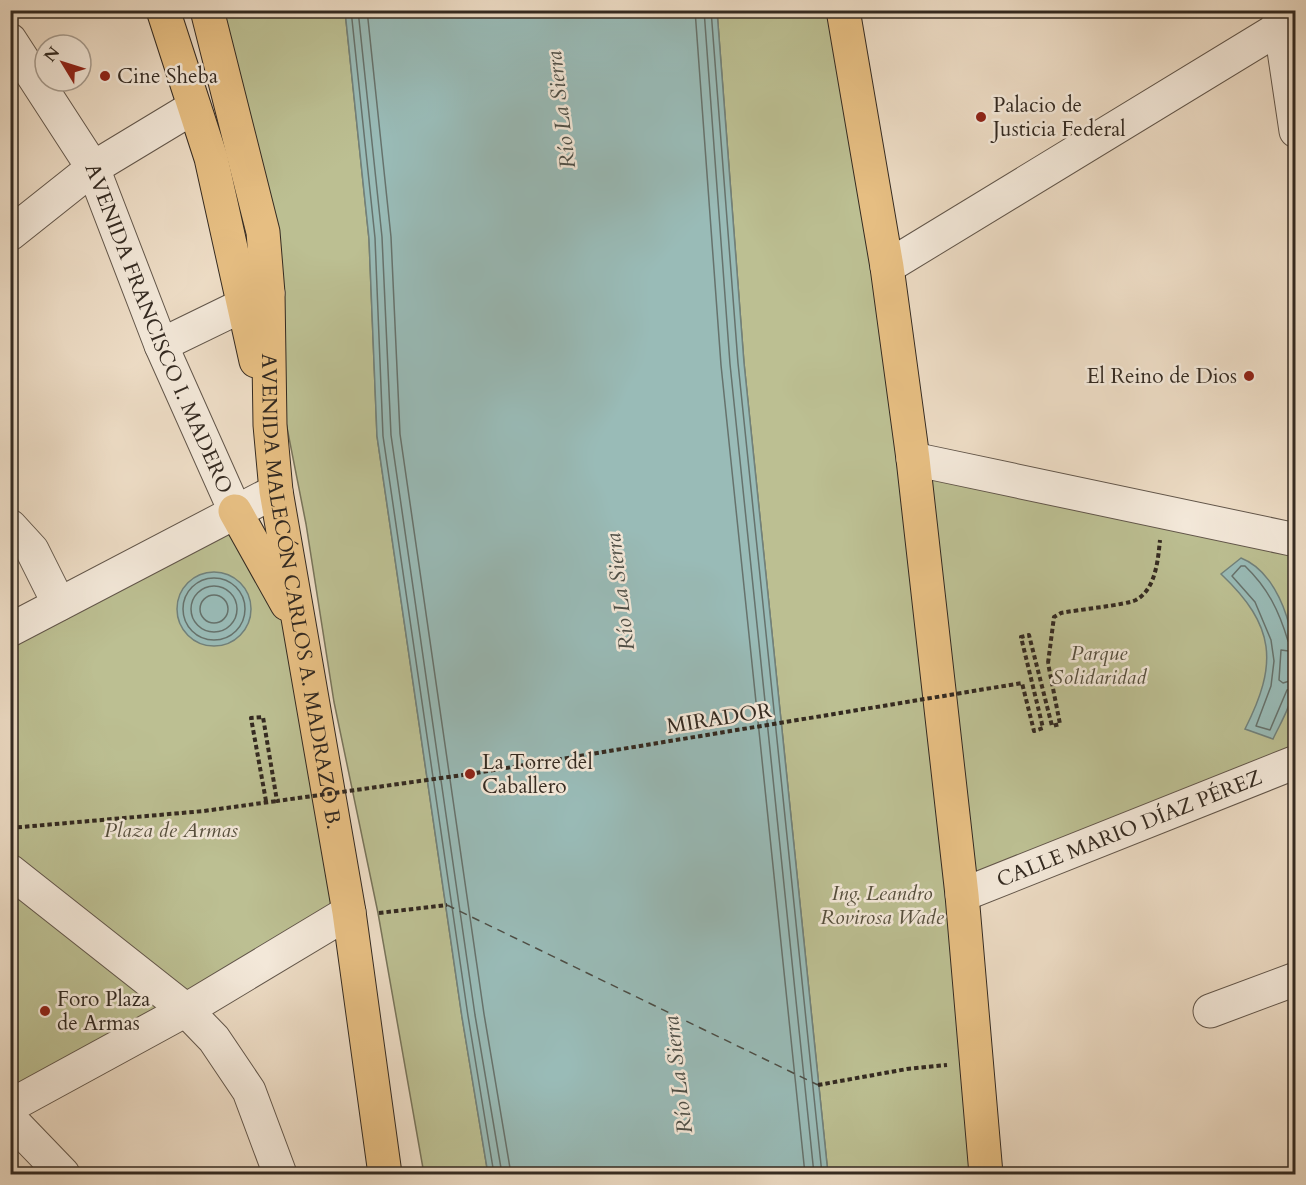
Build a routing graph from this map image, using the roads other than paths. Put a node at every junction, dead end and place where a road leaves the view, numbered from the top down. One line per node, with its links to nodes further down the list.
1 (163, 10): 6 (main road)
2 (207, 10): 11 (main road, AVENIDA MALECÓN CARLOS A. MADRAZO B.)
3 (843, 10): 10 (main road)
4 (1280, 19): 7 (street); 10 (street)
5 (10, 40): 8 (street, AVENIDA FRANCISCO I. MADERO)
6 (194, 107): 8 (street); 11 (main road)
7 (1296, 131)
8 (93, 168): 9 (street); 12 (street, AVENIDA FRANCISCO I. MADERO)
9 (10, 234)
10 (887, 267): 13 (main road)
11 (256, 298): 12 (street); 14 (main road, AVENIDA MALECÓN CARLOS A. MADRAZO B.)
12 (161, 345): 15 (street, AVENIDA FRANCISCO I. MADERO)
13 (913, 459): 17 (street); 23 (main road)
14 (276, 491): 15 (street); 19 (main road, AVENIDA MALECÓN CARLOS A. MADRAZO B.)
15 (235, 511): 18 (street); 19 (main road, AVENIDA FRANCISCO I. MADERO)
16 (10, 526): 18 (street)
17 (1296, 540)
18 (59, 604): 20 (street)
19 (297, 621): 24 (main road, AVENIDA MALECÓN CARLOS A. MADRAZO B.)
20 (10, 630)
21 (1296, 762): 23 (street, CALLE MARIO DÍAZ PÉREZ)
22 (10, 871): 26 (street)
23 (962, 895): 33 (main road)
24 (364, 913): 26 (street); 32 (main road, AVENIDA MALECÓN CARLOS A. MADRAZO B.)
25 (1296, 979): 27 (street)
26 (186, 1010): 28 (street); 31 (street)
27 (1210, 1011)
28 (10, 1107)
29 (10, 1119): 30 (street)
30 (63, 1174)
31 (280, 1174)
32 (385, 1174)
33 (986, 1174)

